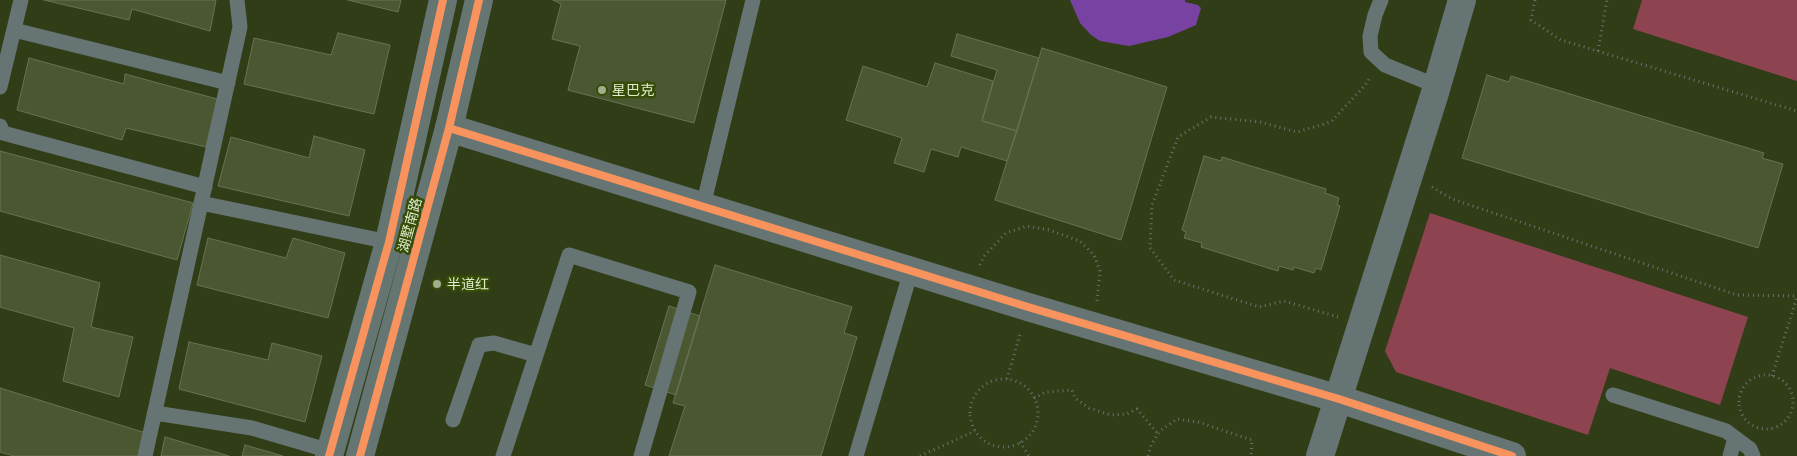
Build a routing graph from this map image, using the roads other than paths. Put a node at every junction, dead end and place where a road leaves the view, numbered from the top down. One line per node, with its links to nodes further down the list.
1 (21, 0): 8 (lane)
2 (237, 0): 9 (lane)
3 (443, 0): 17 (main road, 湖墅南路)
4 (479, 0): 13 (main road, 湖墅南路)
5 (753, 0): 16 (lane)
6 (1381, 0): 11 (lane)
7 (1462, 0): 11 (street)
8 (14, 30): 9 (lane); 10 (lane)
9 (228, 83): 14 (lane)
10 (0, 86)
11 (1437, 86): 21 (street)
12 (0, 126): 14 (lane)
13 (449, 128): 16 (street); 27 (main road, 湖墅南路)
14 (205, 187): 15 (lane)
15 (202, 203): 17 (lane); 22 (lane)
16 (703, 206): 18 (street)
17 (389, 242): 25 (main road, 湖墅南路)
18 (911, 271): 21 (street); 30 (lane)
19 (536, 355): 23 (lane); 28 (lane); 29 (lane)
20 (1613, 395): 24 (lane)
21 (1339, 399): 31 (street); 32 (street)
22 (155, 413): 25 (lane); 26 (lane)
23 (453, 420)
24 (1735, 438): 33 (lane); 34 (lane)
25 (330, 453)
26 (145, 456)
27 (360, 456)
28 (503, 456)
29 (641, 456)
30 (856, 456)
31 (1320, 456)
32 (1512, 456)
33 (1730, 456)
34 (1753, 456)

